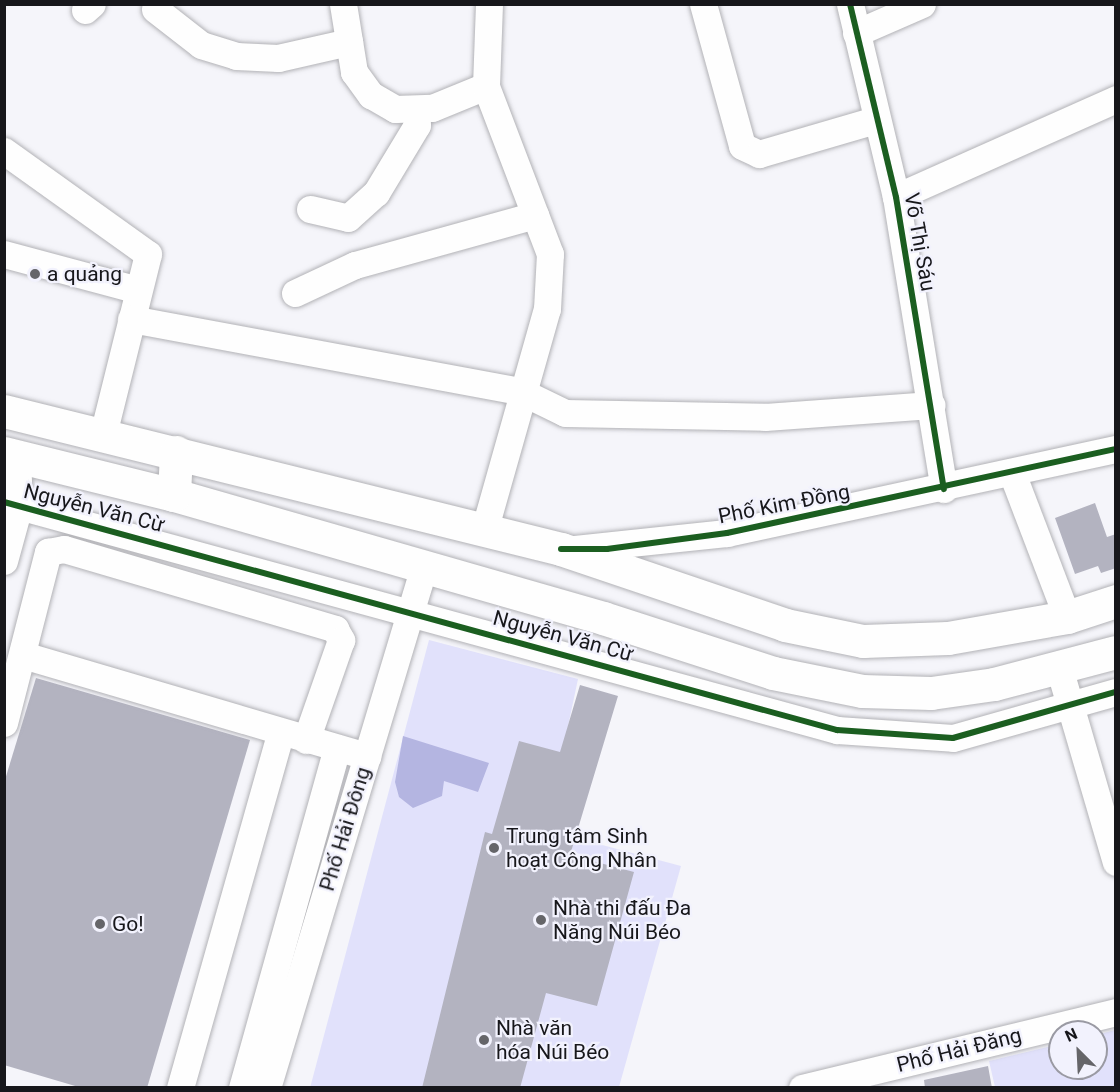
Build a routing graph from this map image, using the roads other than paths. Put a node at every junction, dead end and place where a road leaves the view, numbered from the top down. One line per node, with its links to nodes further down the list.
1 (343, 4): 8 (street)
2 (489, 4): 9 (street)
3 (703, 4): 12 (street)
4 (850, 4): 7 (street, Võ Thị Sáu)
5 (922, 4): 7 (street)
6 (155, 9): 8 (street)
7 (856, 33): 12 (street, Võ Thị Sáu)
8 (349, 42): 11 (street)
9 (486, 86): 11 (street); 16 (street)
10 (1116, 99): 14 (street)
11 (416, 110): 15 (street)
12 (875, 120): 14 (street, Võ Thị Sáu)
13 (4, 151): 18 (street)
14 (896, 197): 22 (street, Võ Thị Sáu)
15 (310, 209)
16 (536, 215): 19 (street); 21 (street)
17 (4, 254): 18 (street)
18 (138, 290): 20 (street)
19 (295, 293)
20 (131, 319): 21 (street); 24 (street)
21 (520, 391): 22 (street); 33 (street)
22 (932, 405): 29 (street, Võ Thị Sáu)
23 (4, 411): 24 (main road)
24 (103, 435): 26 (main road)
25 (1116, 449): 28 (street, Phố Kim Đồng)
26 (176, 452): 30 (main road); 33 (main road)
27 (11, 455): 30 (main road, Nguyễn Văn Cừ); 31 (street)
28 (1012, 473): 29 (street, Phố Kim Đồng); 40 (street)
29 (944, 489): 35 (street, Phố Kim Đồng)
30 (174, 495): 37 (main road, Nguyễn Văn Cừ)
31 (12, 504): 32 (street, Nguyễn Văn Cừ); 36 (street)
32 (73, 518): 34 (street); 39 (street, Nguyễn Văn Cừ)
33 (484, 531): 35 (main road)
34 (64, 549): 42 (street); 48 (street)
35 (561, 549): 40 (main road)
36 (4, 561)
37 (423, 570): 39 (street, Phố Hải Đông); 43 (main road, Nguyễn Văn Cừ)
38 (1116, 601): 40 (main road)
39 (410, 612): 45 (street, Nguyễn Văn Cừ); 50 (street, Phố Hải Đông)
40 (1067, 617)
41 (1116, 652): 43 (main road, Nguyễn Văn Cừ)
42 (23, 655): 46 (street); 47 (street)
43 (1060, 671): 45 (street)
44 (1116, 692): 45 (street, Nguyễn Văn Cừ)
45 (1072, 705): 51 (street)
46 (4, 723)
47 (281, 732): 48 (street); 53 (street)
48 (306, 740): 49 (street)
49 (338, 748): 50 (street); 54 (street)
50 (367, 756): 55 (street, Phố Hải Đông)
51 (1116, 862)
52 (1116, 1012): 56 (street, Phố Hải Đăng)
53 (180, 1088)
54 (242, 1088)
55 (267, 1088)
56 (802, 1088)

